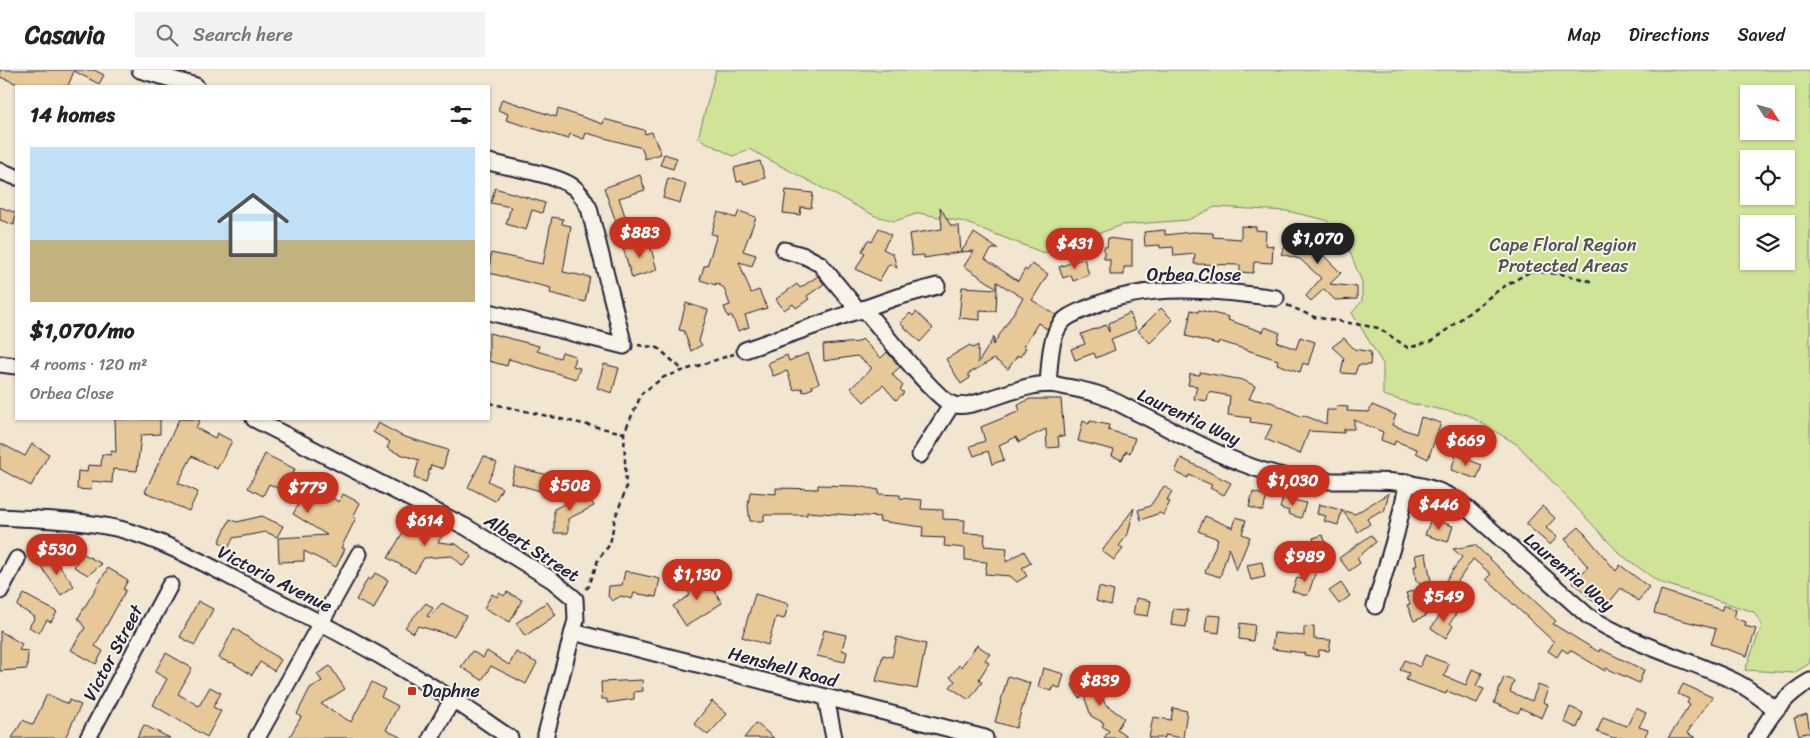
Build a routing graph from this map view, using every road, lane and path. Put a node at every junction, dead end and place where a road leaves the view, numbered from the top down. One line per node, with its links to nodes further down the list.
1 (147, 71): 2 (street)
2 (193, 85)
3 (490, 162): 12 (street)
4 (0, 171): 5 (street)
5 (15, 177)
6 (784, 250): 10 (street)
7 (1594, 282): 9 (path)
8 (937, 286): 10 (street)
9 (1276, 298): 17 (street, Orbea Close)
10 (862, 310): 13 (street); 18 (street)
11 (490, 312): 12 (street)
12 (624, 346): 16 (path)
13 (744, 350): 16 (path)
14 (0, 364): 15 (street)
15 (15, 366)
16 (684, 371): 21 (path)
17 (1048, 384): 18 (street, Laurentia Way); 23 (street, Laurentia Way)
18 (948, 402): 22 (street)
19 (490, 404): 21 (path)
20 (256, 420): 29 (street, Albert Street)
21 (624, 433): 29 (path)
22 (918, 454)
23 (1408, 482): 30 (street); 36 (street, Laurentia Way)
24 (0, 517): 31 (street, Victoria Avenue)
25 (359, 554): 31 (street)
26 (17, 559): 28 (street)
27 (170, 585): 37 (street, Victor Street)
28 (0, 591)
29 (575, 599): 32 (street)
30 (1375, 606)
31 (320, 622): 35 (street, Victoria Avenue); 38 (street)
32 (573, 632): 34 (street, Henshell Road); 41 (street)
33 (1810, 681): 36 (street)
34 (826, 698): 42 (street); 43 (street, Henshell Road)
35 (452, 700): 39 (street); 40 (street, Victoria Avenue)
36 (1775, 709): 44 (street)
37 (88, 738)
38 (257, 738)
39 (431, 738)
40 (510, 738)
41 (545, 738)
42 (834, 738)
43 (984, 738)
44 (1757, 738)

